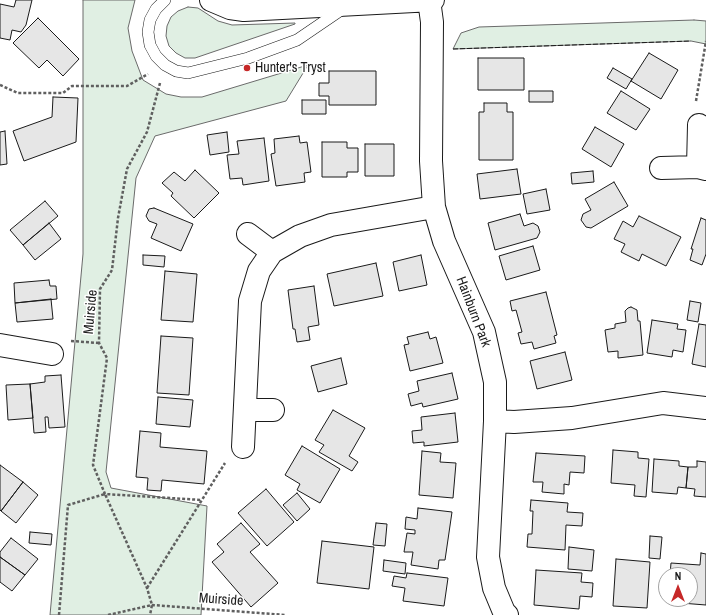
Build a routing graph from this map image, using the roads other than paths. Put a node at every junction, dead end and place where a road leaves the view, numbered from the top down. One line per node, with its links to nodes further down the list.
1 (165, 0): 5 (lane)
2 (211, 0): 5 (street)
3 (429, 0): 4 (street); 5 (street); 9 (street, Hainburn Park)
4 (433, 0)
5 (350, 4)
6 (699, 125): 8 (street)
7 (661, 168): 8 (street)
8 (702, 168)
9 (434, 207): 11 (street); 17 (street, Hainburn Park)
10 (248, 234): 11 (street)
11 (272, 252): 15 (street)
12 (0, 345): 13 (street)
13 (52, 354)
14 (706, 408): 17 (street)
15 (245, 410): 16 (street); 18 (street)
16 (273, 410)
17 (495, 421): 19 (street, Hainburn Park)
18 (243, 447)
19 (503, 614)

